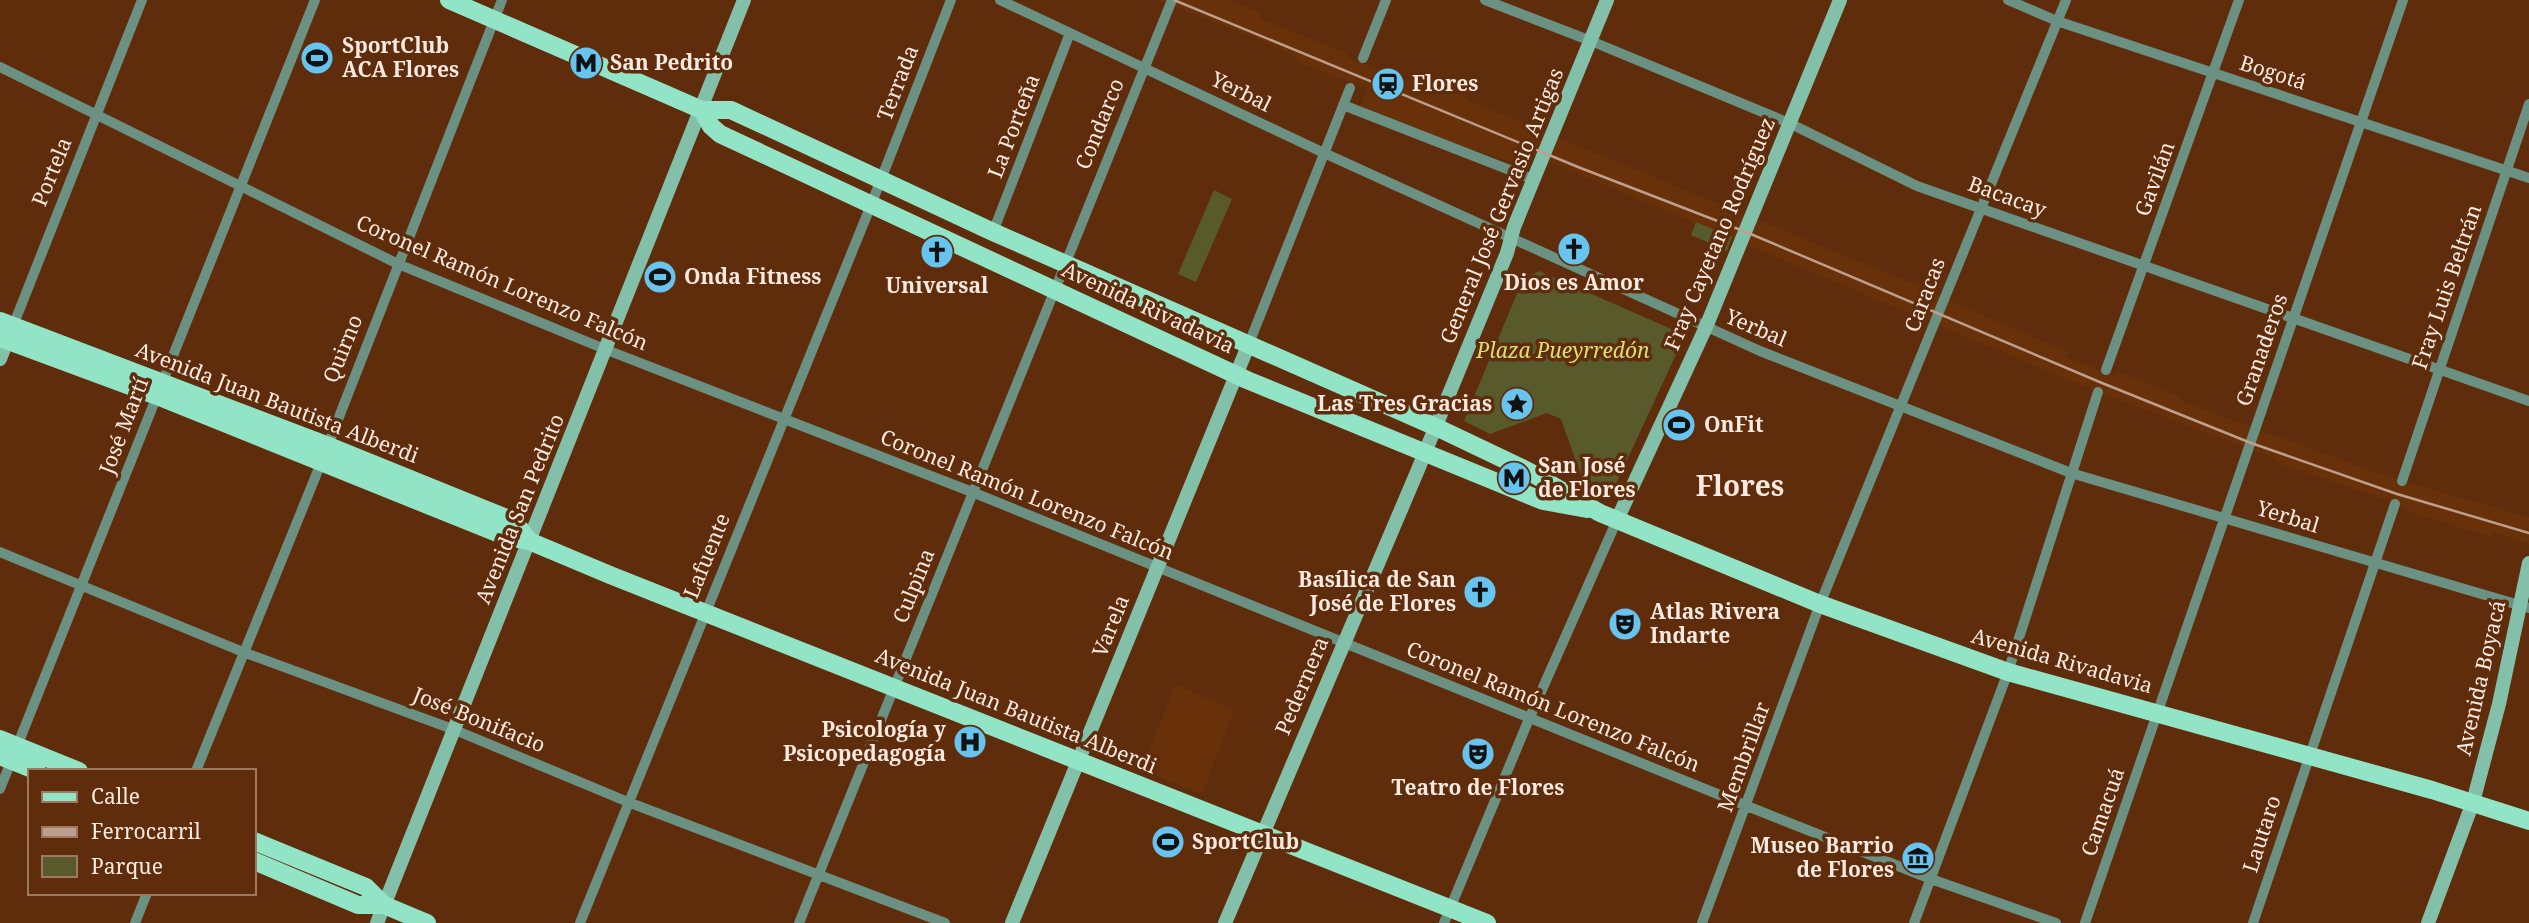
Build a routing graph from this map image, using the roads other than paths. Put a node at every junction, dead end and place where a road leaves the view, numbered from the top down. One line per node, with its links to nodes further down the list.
1 (142, 0): 29 (street, Portela)
2 (315, 0): 37 (street, José Martí)
3 (449, 0): 17 (main road, Avenida Rivadavia)
4 (502, 0): 17 (street, Quirno)
5 (744, 0): 28 (street, Avenida San Pedrito)
6 (951, 0): 35 (street, Terrada)
7 (1000, 0): 19 (street, Yerbal)
8 (1172, 0): 23 (street, Condarco)
9 (1385, 0): 21 (street)
10 (1485, 0): 20 (street, Bacacay)
11 (1607, 0): 20 (street, General José Gervasio Artigas)
12 (1840, 0): 31 (street, Fray Cayetano Rodríguez)
13 (2008, 0): 18 (street, Bogotá)
14 (2066, 0): 18 (street, Caracas)
15 (2239, 0): 24 (street, Gavilán)
16 (2403, 0): 30 (street, Granaderos)
17 (495, 20): 28 (main road, Avenida Rivadavia); 43 (street, Quirno)
18 (2057, 21): 24 (street, Bogotá); 39 (street, Caracas)
19 (1070, 33): 23 (street, Yerbal); 40 (street, La Porteña)
20 (1591, 41): 31 (street, Bacacay); 36 (street, General José Gervasio Artigas)
21 (1363, 58)
22 (0, 67): 29 (street, Coronel Ramón Lorenzo Falcón)
23 (1144, 67): 32 (street, Yerbal); 42 (street, Condarco)
24 (2213, 74): 30 (street, Bogotá); 44 (street, Gavilán)
25 (1350, 88): 27 (street)
26 (2529, 104): 33 (street, Fray Luis Beltrán)
27 (1343, 105): 32 (street); 36 (street)
28 (702, 110): 35 (main road, Avenida Rivadavia); 38 (main road, Avenida Rivadavia); 50 (street, Avenida San Pedrito)
29 (97, 114): 37 (street, Coronel Ramón Lorenzo Falcón); 48 (street, Portela)
30 (2360, 122): 33 (street, Bogotá); 46 (street, Granaderos)
31 (1789, 123): 39 (street, Bacacay); 47 (street, Fray Cayetano Rodríguez)
32 (1324, 153): 41 (street, Yerbal); 49 (street)
33 (2507, 170): 34 (street, Bogotá); 53 (street, Fray Luis Beltrán)
34 (2529, 178)
35 (881, 180): 38 (street, Terrada); 40 (main road, Avenida Rivadavia)
36 (1535, 180): 41 (street, General José Gervasio Artigas)
37 (241, 188): 43 (street, Coronel Ramón Lorenzo Falcón); 55 (street, José Martí)
38 (871, 205): 45 (main road, Avenida Rivadavia); 59 (street, Lafuente)
39 (1981, 207): 44 (street, Bacacay); 58 (street, Caracas)
40 (993, 232): 42 (main road, Avenida Rivadavia)
41 (1511, 239): 47 (street, Yerbal); 60 (street, General José Gervasio Artigas)
42 (1064, 263): 45 (street, Culpina); 49 (main road, Avenida Rivadavia)
43 (398, 264): 50 (street, Coronel Ramón Lorenzo Falcón); 61 (street, Quirno)
44 (2143, 266): 46 (street, Bacacay); 52 (street, Gavilán)
45 (1054, 289): 54 (main road, Avenida Rivadavia); 66 (street, Culpina)
46 (2292, 318): 53 (street, Bacacay); 69 (street, Granaderos)
47 (1706, 327): 58 (street, Yerbal); 70 (street, Fray Cayetano Rodríguez)
48 (5, 331): 51 (street, Portela); 55 (main road, Avenida Juan Bautista Alberdi)
49 (1248, 346): 54 (street, Varela); 60 (main road, Avenida Rivadavia)
50 (607, 350): 59 (street, Coronel Ramón Lorenzo Falcón); 71 (street, Avenida San Pedrito)
51 (0, 359)
52 (2106, 370)
53 (2439, 370): 57 (street, Bacacay); 65 (street, Fray Luis Beltrán)
54 (1236, 374): 62 (main road, Avenida Rivadavia); 75 (street, Varela)
55 (159, 389): 61 (main road, Avenida Juan Bautista Alberdi); 63 (main road, Avenida Juan Bautista Alberdi); 76 (street, José Martí)
56 (2098, 392): 64 (street)
57 (2529, 401)
58 (1901, 407): 64 (street, Yerbal); 77 (street, Caracas)
59 (783, 419): 66 (street, Coronel Ramón Lorenzo Falcón); 79 (street, Lafuente)
60 (1436, 427): 62 (street, Pedernera); 68 (main road, Avenida Rivadavia)
61 (326, 445): 63 (street, Quirno); 71 (main road, Avenida Juan Bautista Alberdi)
62 (1426, 451): 68 (main road, Avenida Rivadavia); 80 (street, Pedernera)
63 (321, 463): 71 (main road, Avenida Juan Bautista Alberdi); 81 (street, Quirno)
64 (2071, 473): 69 (street, Yerbal); 82 (street)
65 (2402, 481)
66 (972, 492): 75 (street, Coronel Ramón Lorenzo Falcón); 83 (street, Culpina)
67 (2395, 504): 73 (street)
68 (1594, 510): 70 (main road, Avenida Rivadavia)
69 (2225, 517): 73 (street, Yerbal); 84 (street, Granaderos)
70 (1616, 520): 77 (main road, Avenida Rivadavia); 85 (street)
71 (529, 541): 79 (main road, Avenida Juan Bautista Alberdi); 86 (street, Avenida San Pedrito)
72 (0, 552): 76 (street, José Bonifacio)
73 (2374, 563): 78 (street, Yerbal); 89 (street)
74 (2529, 563): 78 (street, Avenida Boyacá)
75 (1158, 568): 80 (street, Coronel Ramón Lorenzo Falcón); 90 (street, Varela)
76 (83, 584): 81 (street, José Bonifacio); 88 (street, José Martí)
77 (1820, 604): 82 (main road, Avenida Rivadavia); 97 (street, Membrillar)
78 (2525, 606): 96 (street, Avenida Boyacá)
79 (705, 612): 83 (main road, Avenida Juan Bautista Alberdi); 95 (street, Lafuente)
80 (1344, 642): 85 (street, Coronel Ramón Lorenzo Falcón); 99 (street, Pedernera)
81 (243, 652): 86 (street, José Bonifacio); 93 (street, Quirno)
82 (2008, 672): 84 (main road, Avenida Rivadavia); 103 (street)
83 (895, 687): 90 (main road, Avenida Juan Bautista Alberdi); 102 (street, Culpina)
84 (2158, 713): 89 (main road, Avenida Rivadavia); 119 (street, Camacuá)
85 (1529, 719): 97 (street, Coronel Ramón Lorenzo Falcón); 106 (street)
86 (455, 730): 95 (street, José Bonifacio); 105 (street, Avenida San Pedrito)
87 (0, 739): 88 (main road)
88 (10, 754): 91 (main road); 92 (main road); 94 (street, José Martí)
89 (2308, 756): 96 (main road, Avenida Rivadavia); 120 (street, Lautaro)
90 (1078, 760): 99 (main road, Avenida Juan Bautista Alberdi); 113 (street, Varela)
91 (34, 769)
92 (71, 769)
93 (197, 769)
94 (0, 789)
95 (628, 802): 102 (street, José Bonifacio); 110 (street, Lafuente)
96 (2473, 802): 98 (main road, Avenida Rivadavia); 121 (street, Avenida Boyacá)
97 (1747, 806): 103 (street, Coronel Ramón Lorenzo Falcón); 116 (street, Membrillar)
98 (2529, 821)
99 (1262, 833): 106 (main road, Avenida Juan Bautista Alberdi); 114 (street, Pedernera)
100 (256, 842): 105 (main road)
101 (256, 862): 105 (main road)
102 (819, 875): 111 (street, Culpina); 112 (street, José Bonifacio)
103 (1931, 879): 117 (street); 118 (street, Coronel Ramón Lorenzo Falcón)
104 (146, 895): 107 (street)
105 (384, 905): 108 (street, Avenida San Pedrito); 109 (main road)
106 (1447, 916): 115 (main road, Avenida Juan Bautista Alberdi)
107 (135, 923)
108 (377, 923)
109 (427, 923)
110 (580, 923)
111 (799, 923)
112 (944, 923)
113 (1012, 923)
114 (1225, 923)
115 (1487, 923)
116 (1702, 923)
117 (1914, 923)
118 (2056, 923)
119 (2085, 923)
120 (2253, 923)
121 (2428, 923)

